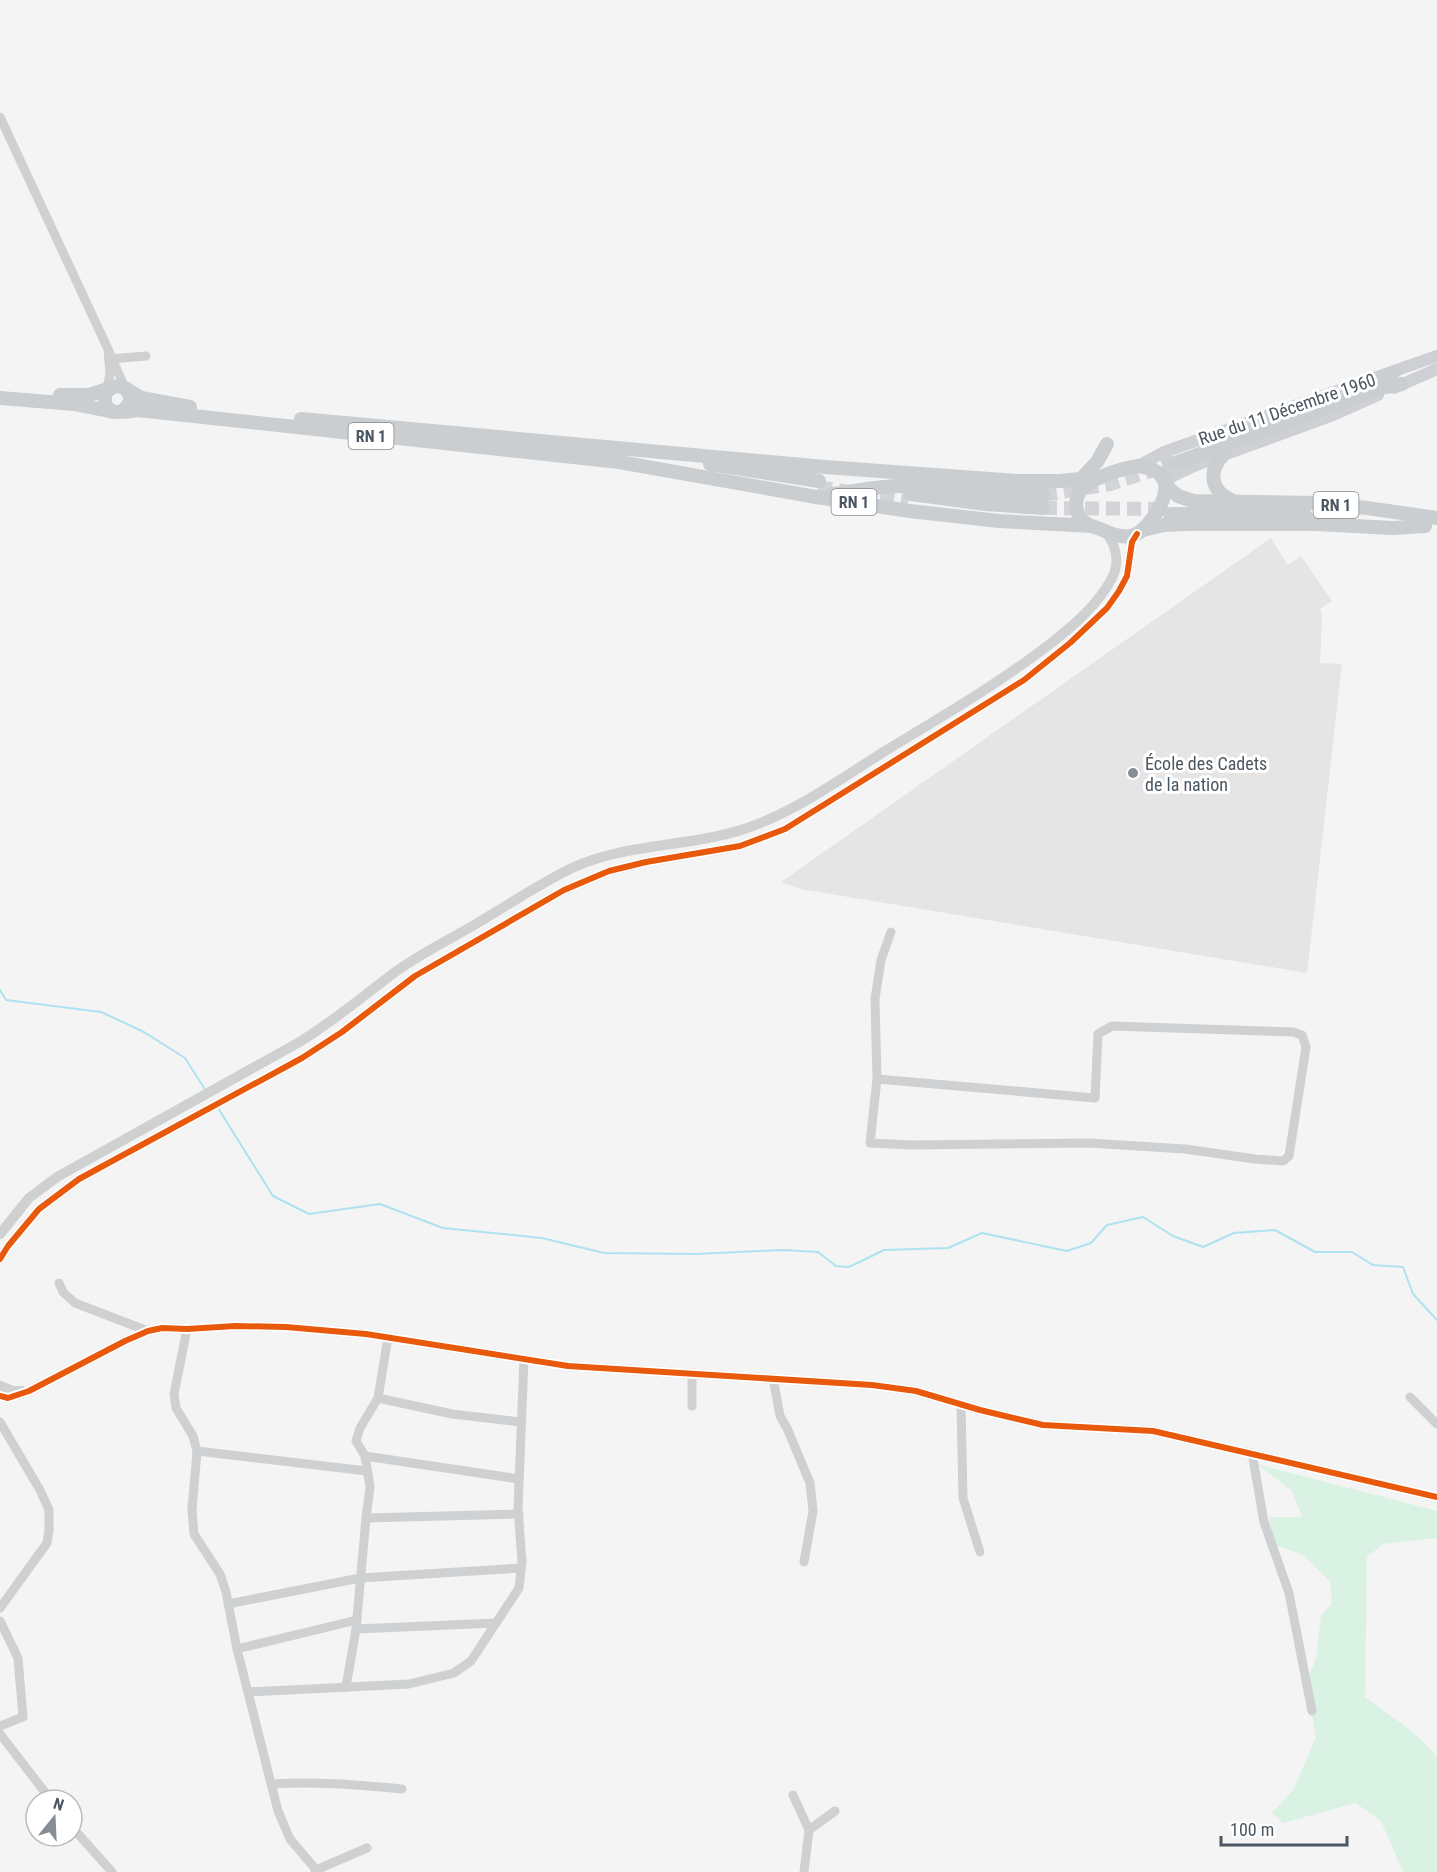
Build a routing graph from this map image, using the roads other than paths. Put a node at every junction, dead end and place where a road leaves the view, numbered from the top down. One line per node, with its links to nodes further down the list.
1 (0, 117): 4 (street)
2 (146, 356): 4 (street)
3 (1437, 356): 6 (main road, Rue du 11 Décembre 1960)
4 (110, 359): 9 (street); 9 (street)
5 (1437, 369): 7 (main road, Rue du 11 Décembre 1960)
6 (1394, 372): 15 (main road)
7 (1402, 384): 14 (main road, Rue du 11 Décembre 1960); 15 (main road)
8 (0, 389): 9 (main road)
9 (116, 390): 11 (main road); 11 (main road); 13 (main road, RN 1)
10 (0, 398): 11 (main road, RN 1)
11 (118, 411): 21 (main road, RN 1)
12 (1107, 444): 19 (main road)
13 (614, 447): 17 (main road, RN 1); 21 (main road)
14 (1225, 453): 20 (main road, Rue du 11 Décembre 1960); 24 (main road)
15 (1171, 457): 16 (main road); 20 (main road)
16 (1138, 466): 18 (main road); 20 (main road)
17 (825, 467): 19 (main road); 23 (main road)
18 (1101, 477): 19 (main road); 28 (main road)
19 (1080, 480)
20 (1167, 481): 24 (main road, RN 1); 29 (main road)
21 (817, 488): 23 (main road); 28 (main road, RN 1)
22 (908, 497): 23 (main road)
23 (1044, 502)
24 (1235, 502): 27 (main road, RN 1)
25 (1170, 511): 27 (main road)
26 (1437, 518): 27 (main road, RN 1)
27 (1426, 523): 29 (main road, RN 1)
28 (1098, 528): 29 (main road); 32 (street)
29 (1140, 532): 33 (street)
30 (891, 933): 31 (street)
31 (877, 1079): 31 (street)
32 (0, 1234)
33 (0, 1259)
34 (59, 1283): 36 (street)
35 (183, 1329): 36 (street); 37 (street); 51 (street)
36 (148, 1331): 42 (street)
37 (388, 1337): 38 (street); 45 (street)
38 (524, 1359): 39 (street); 49 (street)
39 (692, 1373): 40 (street); 47 (street)
40 (773, 1378): 46 (street); 60 (street)
41 (0, 1386): 42 (street)
42 (28, 1390): 43 (street)
43 (0, 1396)
44 (1410, 1397): 50 (street)
45 (378, 1398): 49 (street); 53 (street)
46 (961, 1405): 52 (street); 59 (street)
47 (692, 1406)
48 (0, 1422): 64 (street)
49 (521, 1422): 55 (street)
50 (1437, 1424)
51 (197, 1451): 54 (street); 63 (street)
52 (1252, 1453): 56 (street); 72 (street)
53 (366, 1456): 54 (street); 55 (street)
54 (367, 1471): 58 (street)
55 (519, 1479): 57 (street)
56 (1437, 1497)
57 (519, 1514): 58 (street); 61 (street)
58 (366, 1518): 62 (street)
59 (980, 1552)
60 (804, 1562)
61 (521, 1568): 62 (street); 66 (street)
62 (360, 1578): 63 (street); 67 (street)
63 (228, 1604): 69 (street)
64 (0, 1608)
65 (0, 1621): 68 (street)
66 (496, 1623): 67 (street); 70 (street)
67 (356, 1624): 69 (street); 70 (street)
68 (2, 1632): 73 (street)
69 (237, 1649): 71 (street)
70 (346, 1686): 71 (street)
71 (248, 1692): 75 (street)
72 (1312, 1711)
73 (0, 1726)
74 (0, 1734): 76 (street)
75 (271, 1784): 77 (street); 83 (street)
76 (42, 1788)
77 (402, 1789)
78 (793, 1795): 80 (street)
79 (835, 1811): 80 (street)
80 (809, 1830): 85 (street)
81 (84, 1840): 84 (street)
82 (368, 1848): 83 (street)
83 (316, 1871)
84 (112, 1872)
85 (804, 1872)

